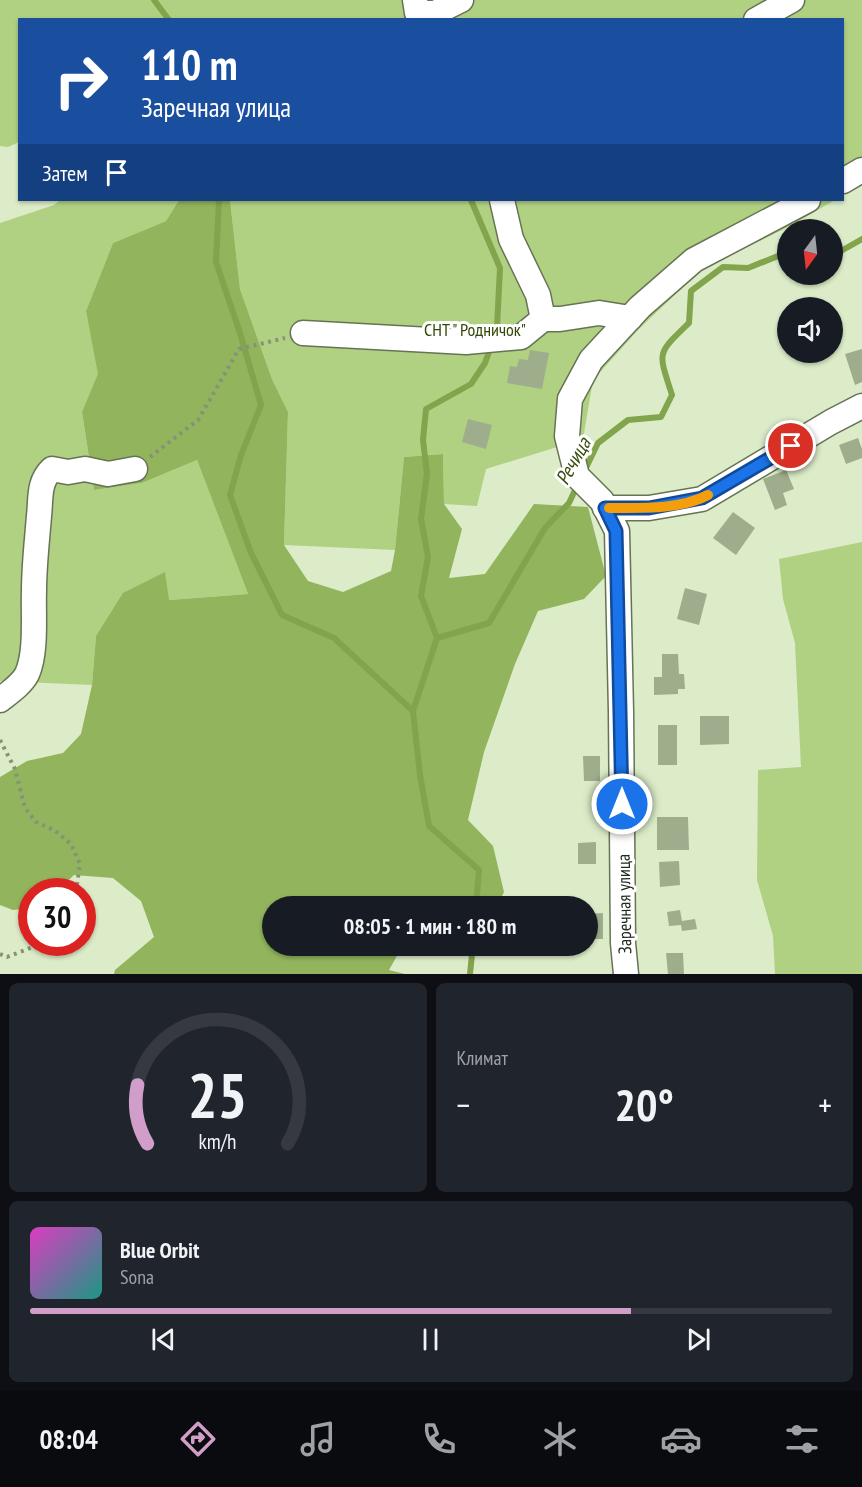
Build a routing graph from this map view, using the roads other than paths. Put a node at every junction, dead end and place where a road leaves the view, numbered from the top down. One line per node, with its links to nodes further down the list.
1 (461, 0): 3 (street)
2 (792, 0): 4 (street)
3 (416, 11)
4 (760, 18)
5 (862, 170): 6 (street)
6 (844, 180)
7 (502, 201): 10 (street)
8 (806, 201): 9 (street, Заречная улица)
9 (630, 318): 10 (street); 14 (street, Заречная улица)
10 (543, 319): 11 (street)
11 (303, 333)
12 (862, 406): 14 (street)
13 (135, 469): 15 (street)
14 (605, 508): 16 (street, Заречная улица)
15 (0, 700)
16 (626, 974)

